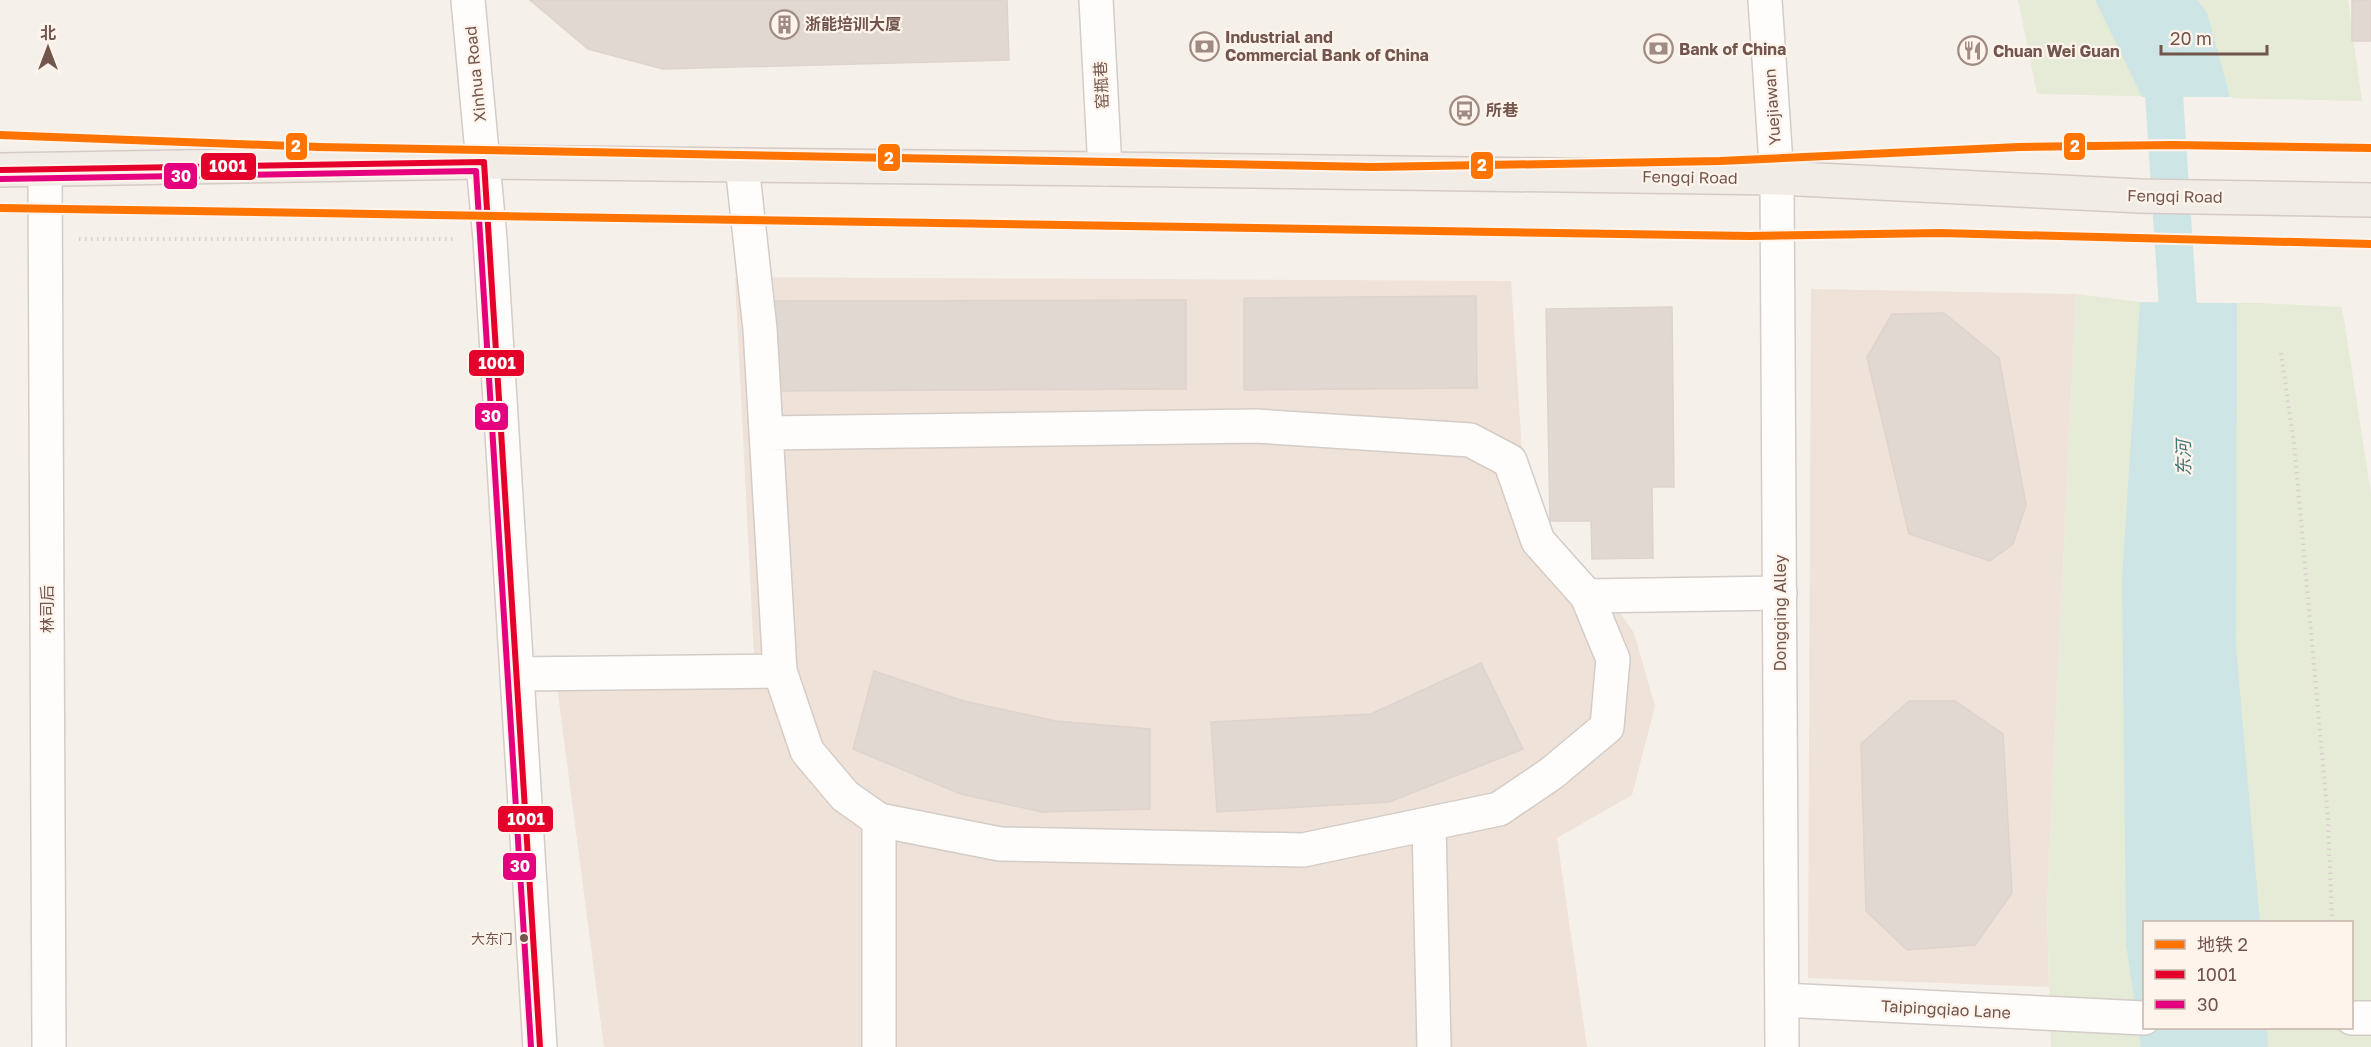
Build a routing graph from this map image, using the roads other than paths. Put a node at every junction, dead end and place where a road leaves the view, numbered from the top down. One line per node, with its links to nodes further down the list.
1 (468, 0): 4 (street, Xinhua Road)
2 (1096, 0): 7 (street, 窑瓶巷)
3 (1765, 0): 9 (street, Yuejiawan)
4 (484, 162): 5 (main road, Fengqi Road); 8 (main road, Fengqi Road); 15 (street, Xinhua Road)
5 (742, 165): 7 (main road, Fengqi Road); 11 (street)
6 (0, 170): 8 (main road, Fengqi Road)
7 (1105, 170): 9 (main road, Fengqi Road)
8 (45, 171): 20 (street, 林司后)
9 (1777, 178): 10 (main road, Fengqi Road); 12 (street, Dongqing Alley)
10 (2371, 200)
11 (766, 433): 13 (street); 14 (street)
12 (1780, 593): 13 (street); 18 (street, Dongqing Alley)
13 (1587, 596): 17 (street)
14 (780, 671): 15 (street); 16 (street)
15 (517, 674): 21 (street, Xinhua Road)
16 (879, 820): 17 (street); 22 (street)
17 (1429, 825): 23 (street)
18 (1783, 1000): 19 (street, Taipingqiao Lane); 24 (street, Dongqing Alley)
19 (2143, 1017)
20 (49, 1047)
21 (540, 1047)
22 (879, 1047)
23 (1434, 1047)
24 (1782, 1047)

